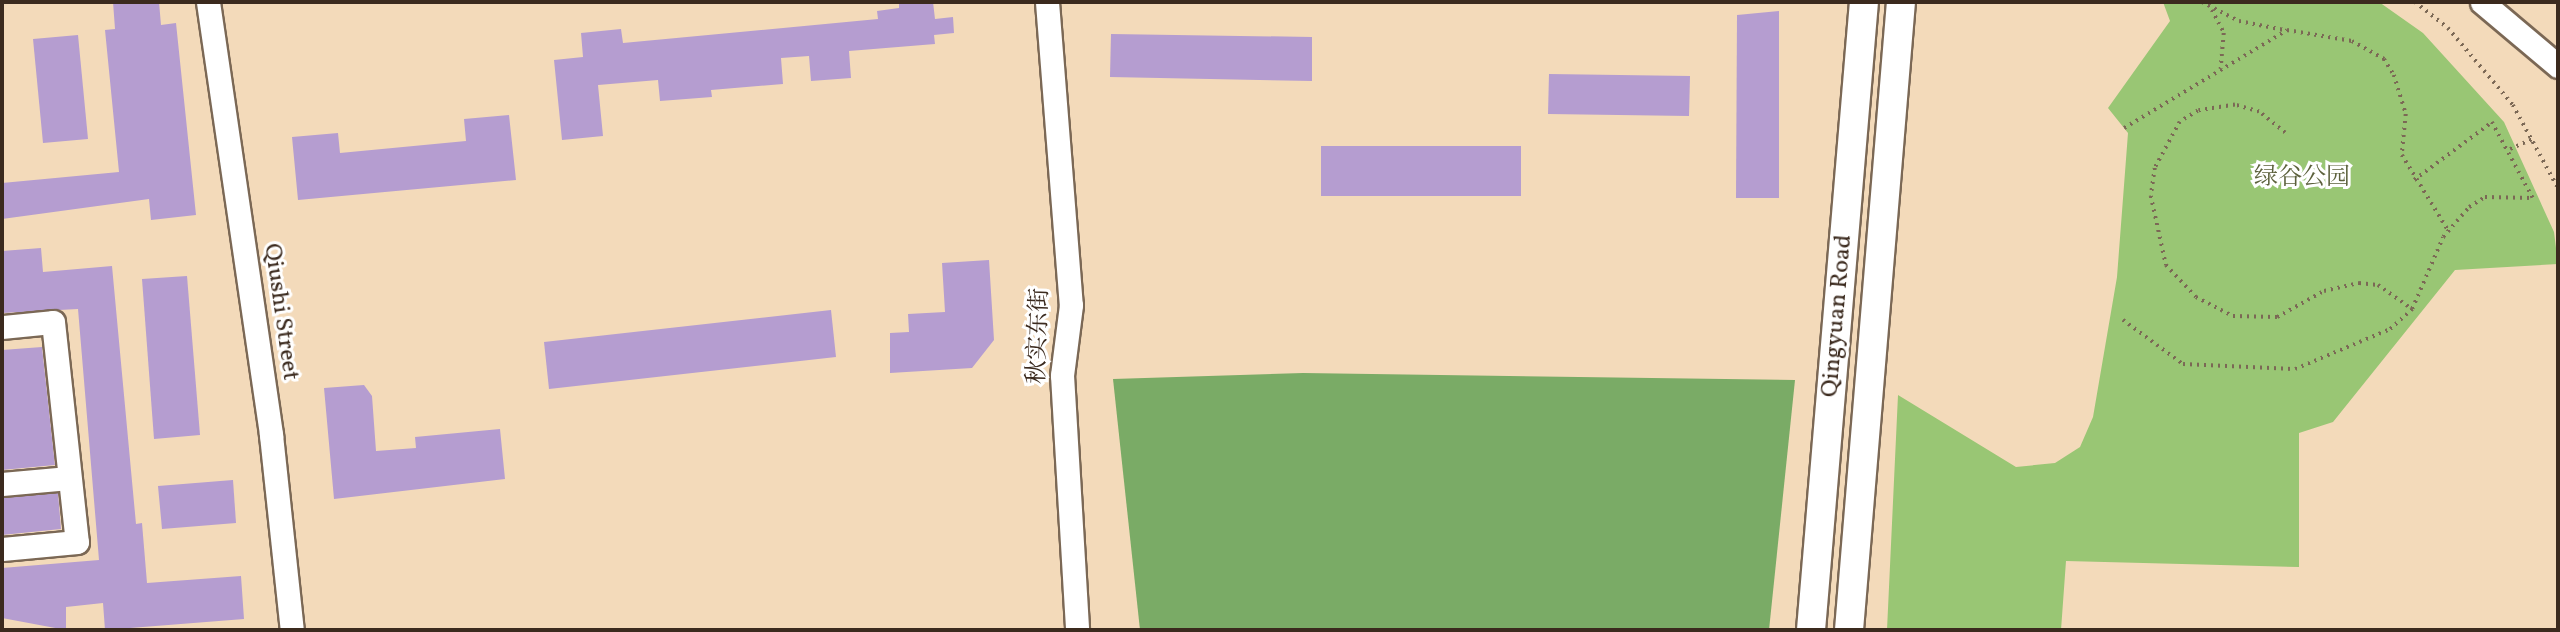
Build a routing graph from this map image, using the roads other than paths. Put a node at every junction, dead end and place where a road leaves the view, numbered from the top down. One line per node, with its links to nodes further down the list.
1 (208, 2): 11 (street, Qiushi Street)
2 (1047, 2): 12 (street, 秋实东街)
3 (1864, 2): 13 (main road, Qingyuan Road)
4 (1901, 2): 14 (main road, Qingyuan Road)
5 (2482, 2): 6 (street)
6 (2558, 66)
7 (2, 327): 8 (street)
8 (69, 478): 9 (street); 10 (street)
9 (2, 484)
10 (2, 548)
11 (292, 630)
12 (1077, 630)
13 (1811, 630)
14 (1849, 630)

